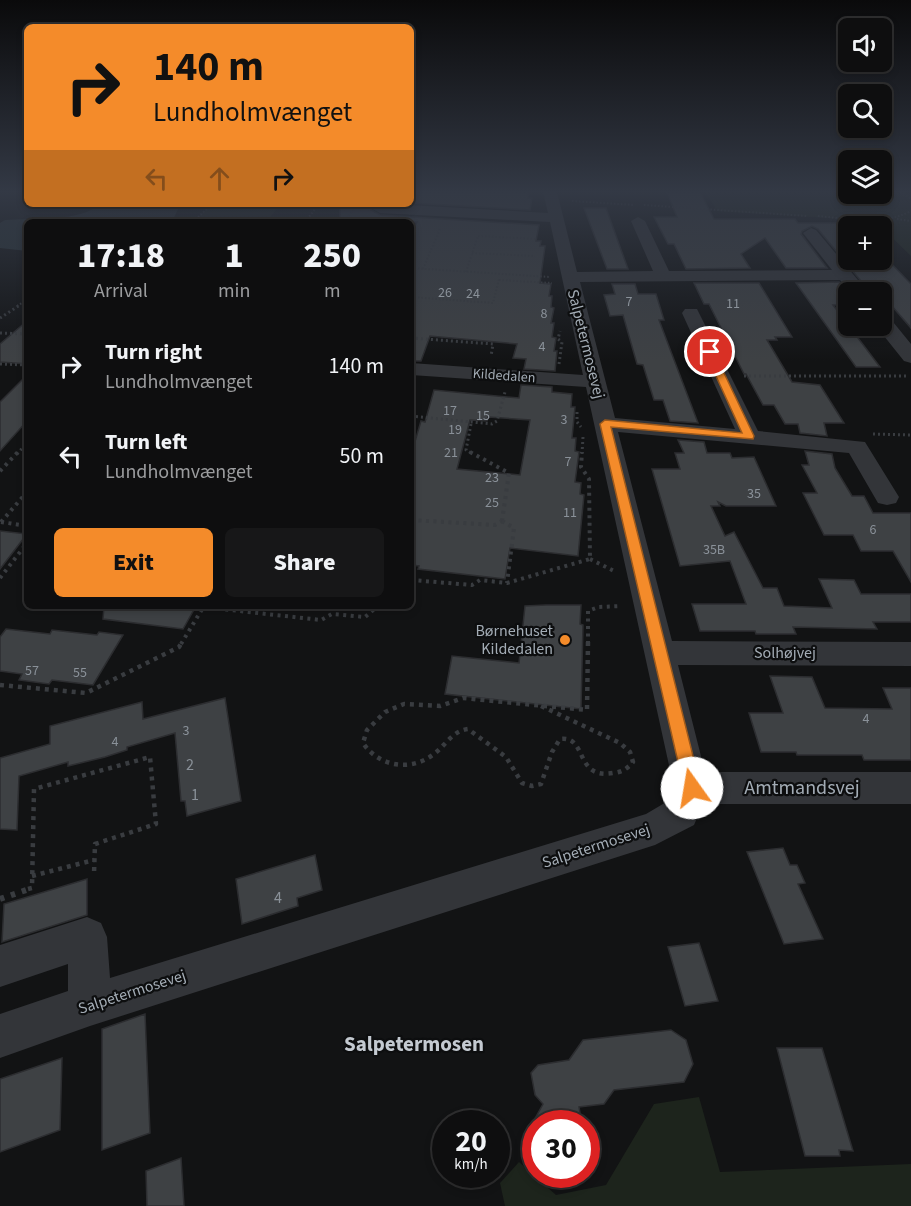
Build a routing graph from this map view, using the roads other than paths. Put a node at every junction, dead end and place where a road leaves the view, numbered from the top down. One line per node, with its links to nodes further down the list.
1 (557, 248): 7 (street, Salpetermosevej)
2 (650, 248): 5 (street)
3 (823, 248): 4 (street)
4 (845, 275): 5 (street); 6 (street)
5 (663, 276): 7 (street)
6 (851, 282)
7 (561, 285): 12 (street, Salpetermosevej)
8 (692, 314): 14 (street)
9 (892, 333): 10 (street)
10 (911, 357)
11 (414, 369): 12 (street, Kildedalen)
12 (597, 382): 13 (street, Salpetermosevej)
13 (605, 424): 14 (street); 16 (street, Salpetermosevej)
14 (749, 436): 15 (street)
15 (888, 497)
16 (660, 653): 17 (street, Solhøjvej); 18 (street, Salpetermosevej)
17 (911, 654)
18 (692, 788): 19 (street, Amtmandsvej); 21 (street, Salpetermosevej)
19 (911, 788)
20 (0, 966): 21 (street)
21 (90, 1005): 22 (street, Salpetermosevej)
22 (0, 1036)

